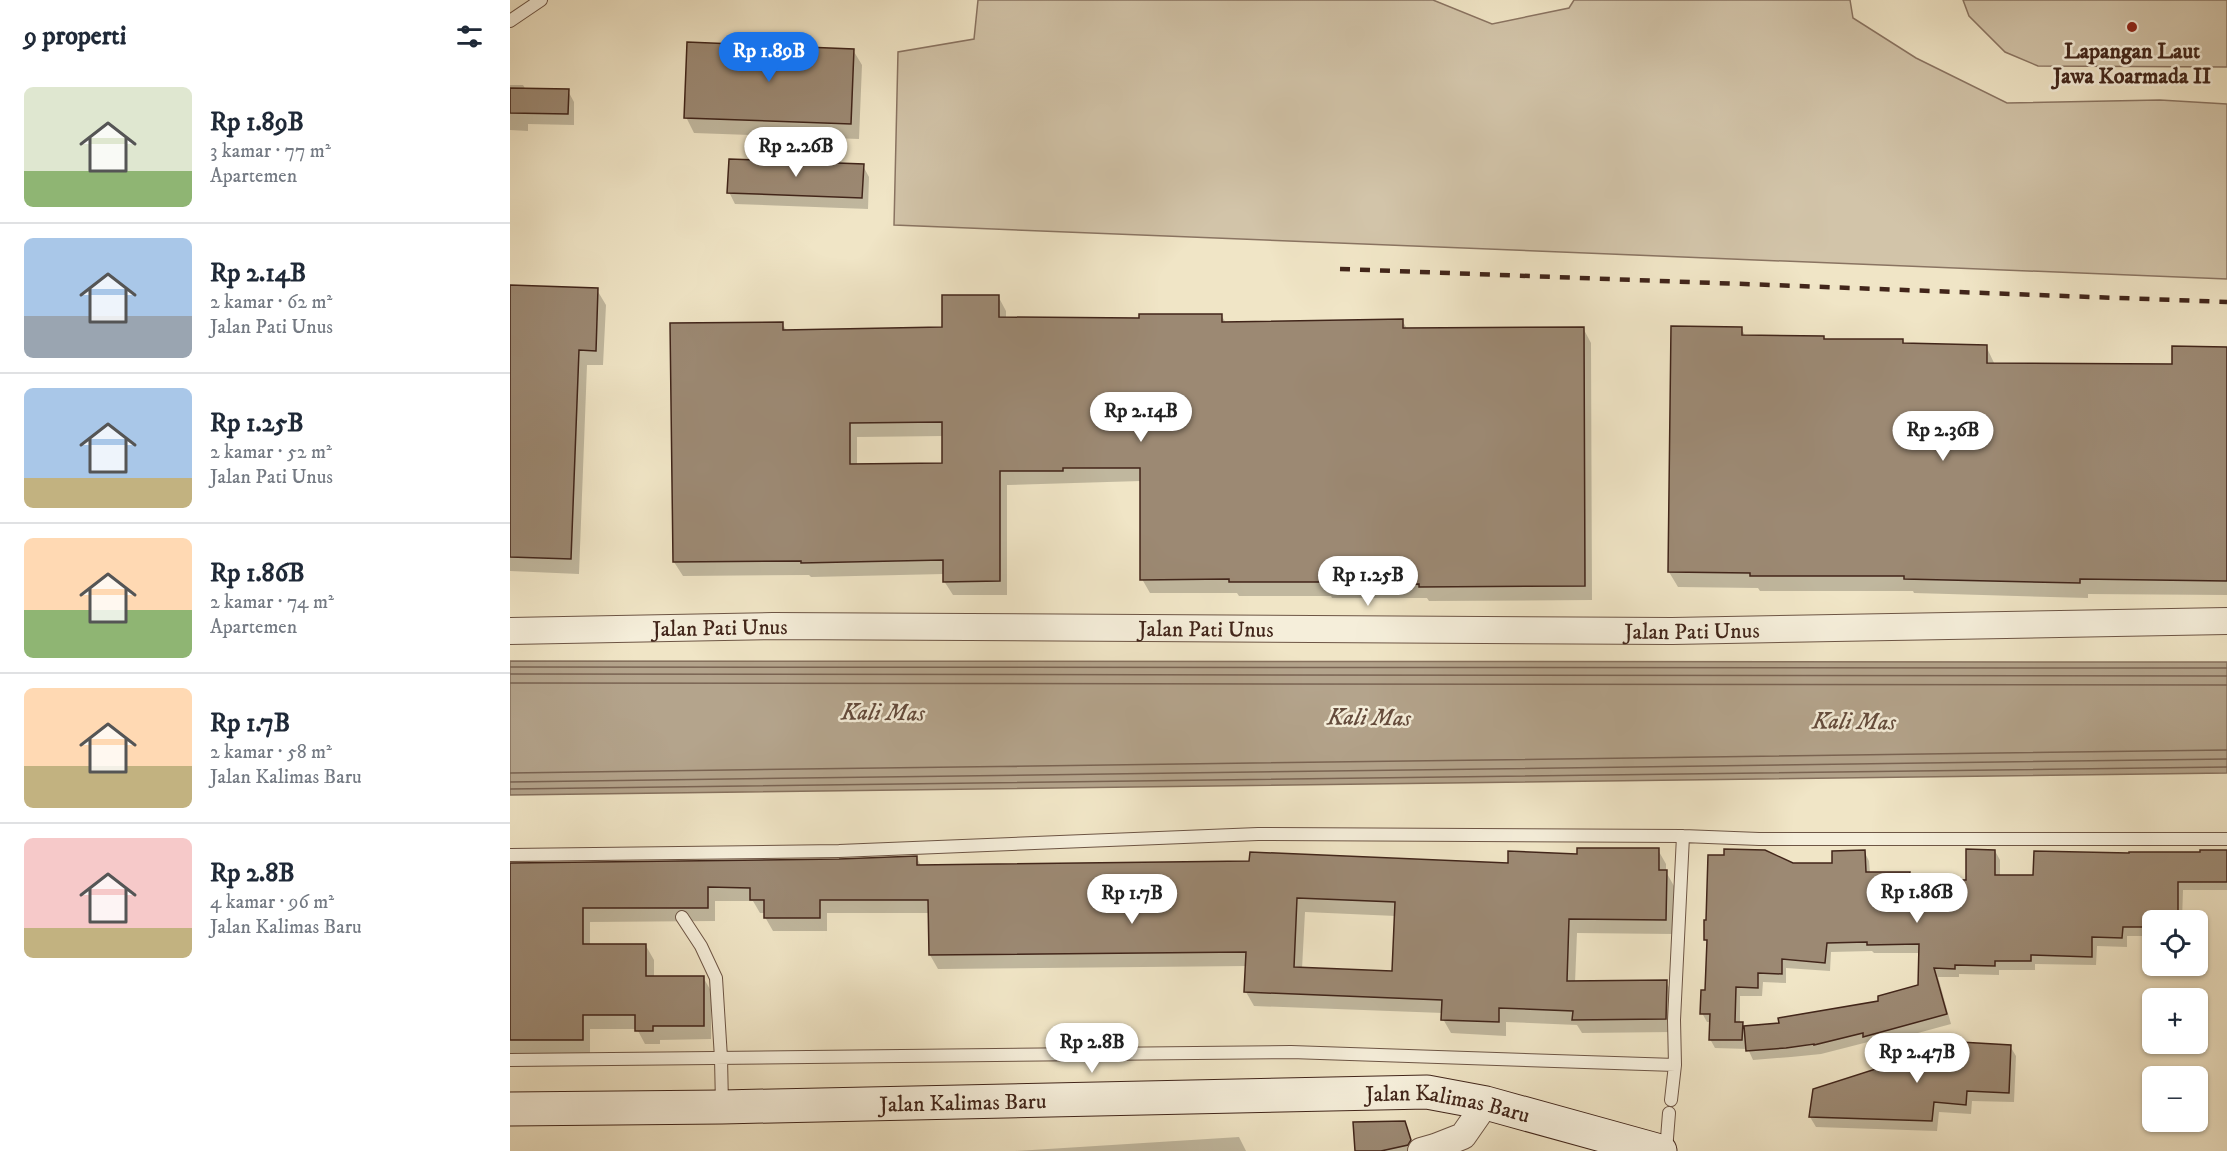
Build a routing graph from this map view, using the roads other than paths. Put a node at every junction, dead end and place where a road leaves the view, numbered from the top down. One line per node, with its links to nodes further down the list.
1 (541, 0): 2 (lane)
2 (510, 21)
3 (2227, 621): 4 (street, Jalan Pati Unus)
4 (510, 631)
5 (1683, 836): 6 (lane); 7 (lane); 11 (lane)
6 (2227, 839)
7 (510, 855)
8 (682, 917): 9 (lane)
9 (722, 1058): 10 (lane); 11 (lane); 13 (lane)
10 (510, 1060)
11 (1675, 1065): 15 (lane)
12 (1486, 1103): 13 (street, Jalan Kalimas Baru); 15 (street, Jalan Kalimas Baru); 16 (street)
13 (722, 1107): 14 (street, Jalan Kalimas Baru)
14 (510, 1109)
15 (1652, 1150)
16 (1421, 1151)

